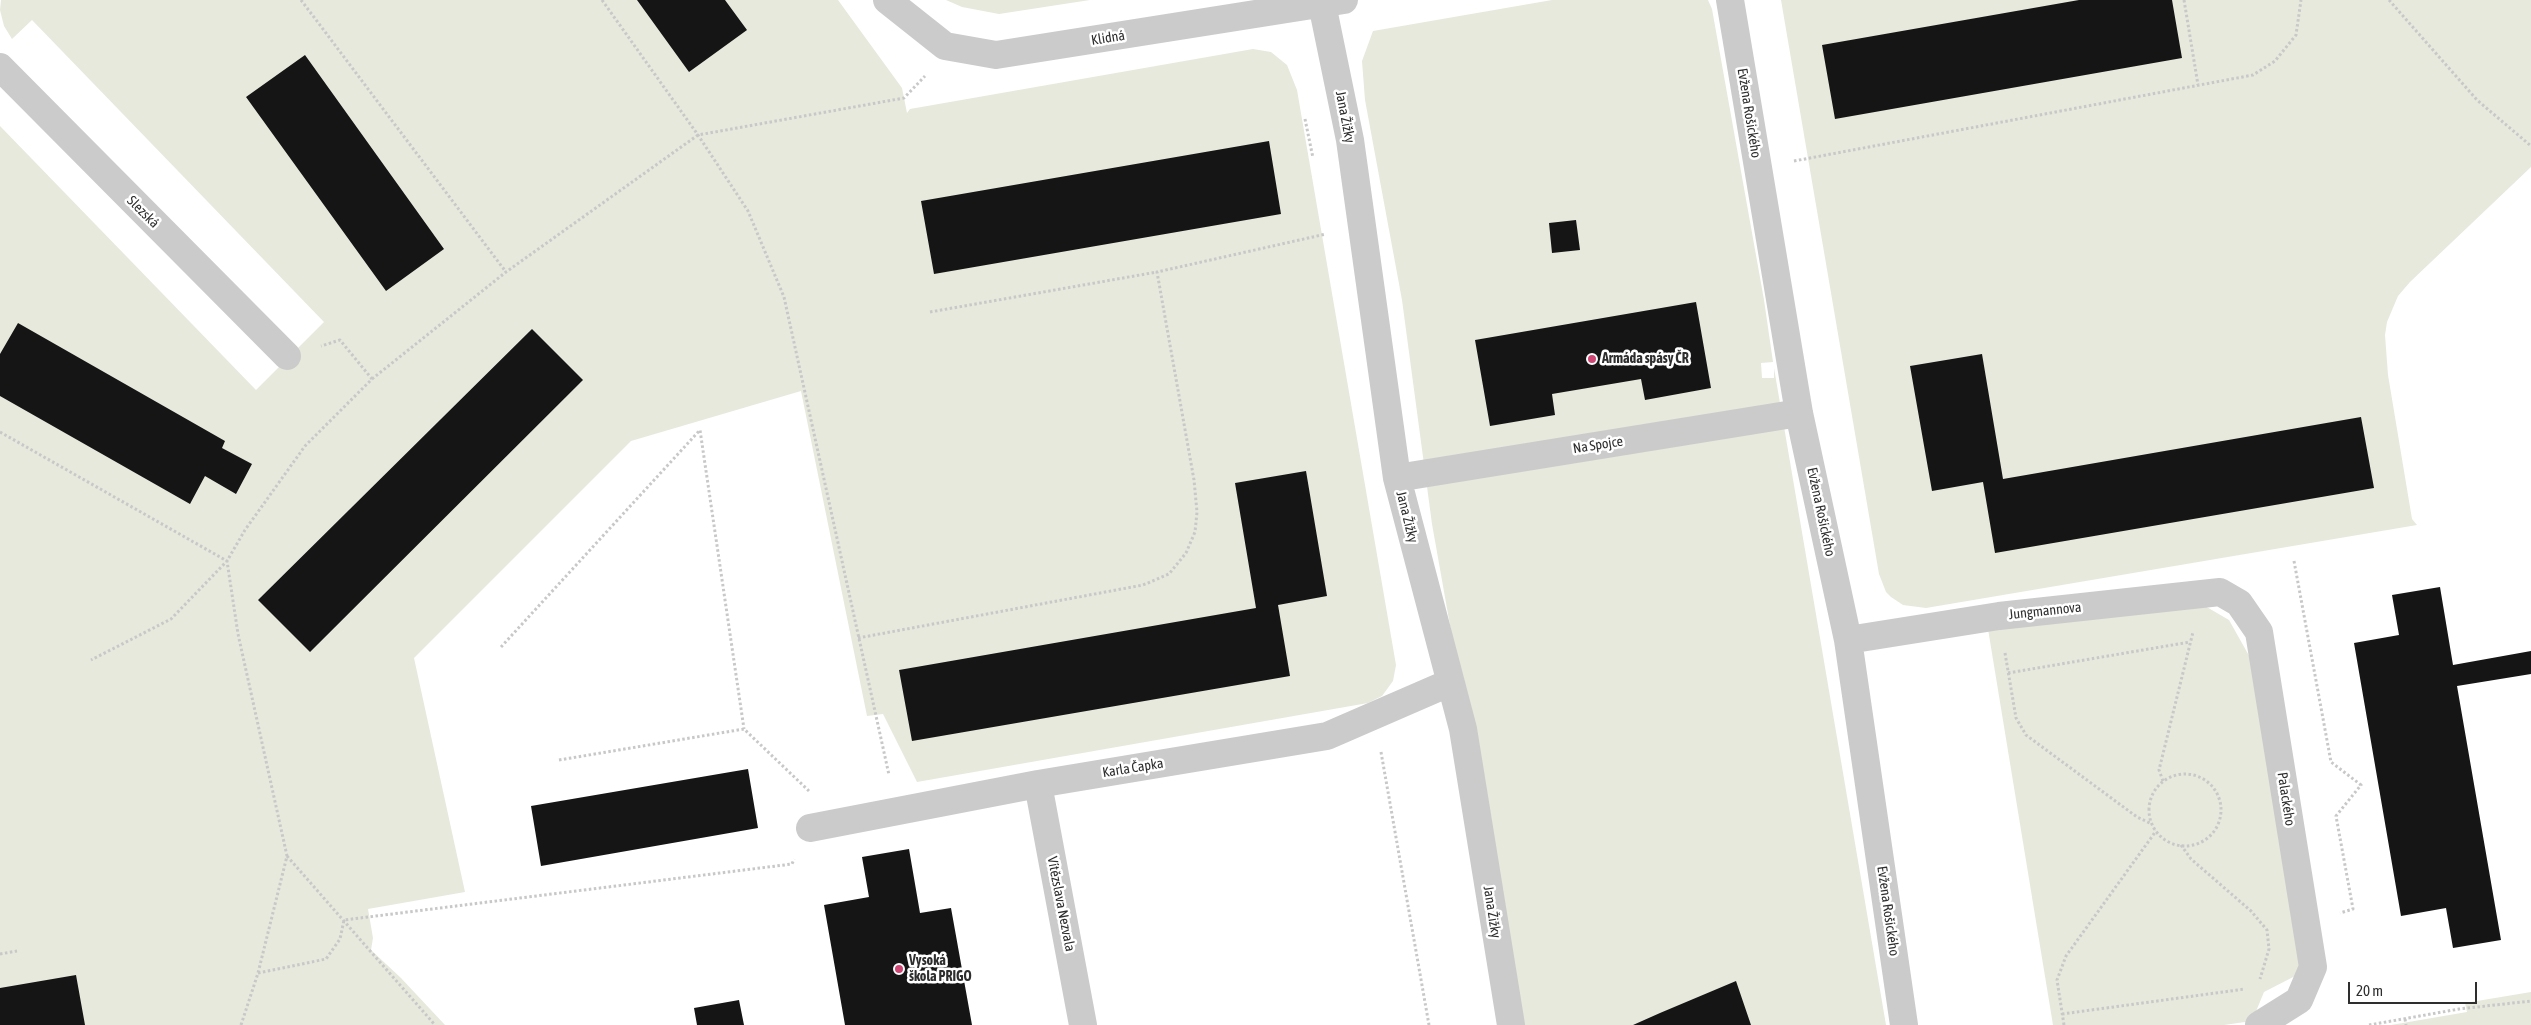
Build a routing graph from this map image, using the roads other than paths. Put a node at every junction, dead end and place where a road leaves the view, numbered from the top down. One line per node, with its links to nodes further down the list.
1 (887, 0): 3 (street, Klidná)
2 (1730, 0): 6 (street, Evžena Rošického)
3 (1333, 2): 7 (street, Jana Žižky)
4 (0, 67): 5 (street, Slezská)
5 (287, 356)
6 (1799, 413): 7 (street, Na Spojce); 9 (street, Evžena Rošického)
7 (1397, 478): 10 (street, Jana Žižky)
8 (2239, 603): 9 (street, Jungmannova); 16 (street, Palackého)
9 (1848, 640): 15 (street, Evžena Rošického)
10 (1449, 683): 11 (street, Karla Čapka); 14 (street, Jana Žižky)
11 (1038, 784): 12 (street, Karla Čapka); 13 (street, Vítězslava Nezvala)
12 (810, 828)
13 (1083, 1025)
14 (1510, 1025)
15 (1904, 1025)
16 (2259, 1025)

